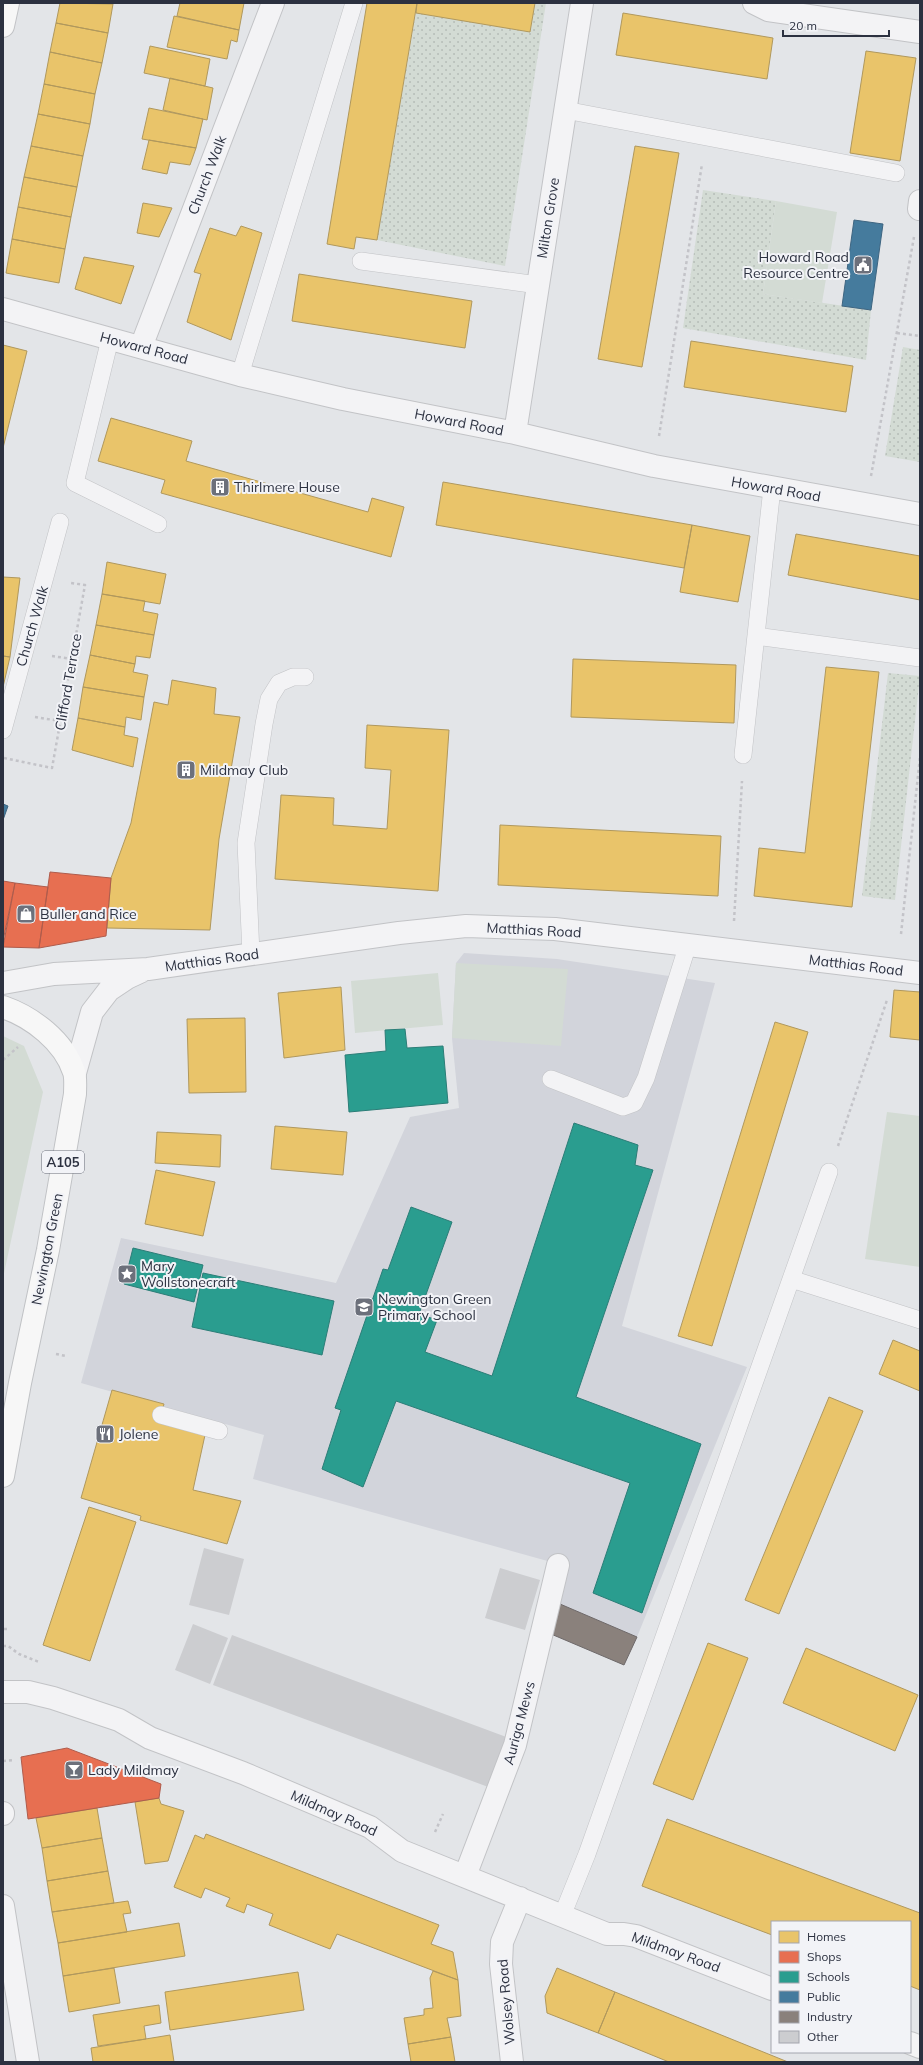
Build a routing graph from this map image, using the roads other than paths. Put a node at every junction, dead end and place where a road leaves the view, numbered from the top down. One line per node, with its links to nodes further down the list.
1 (8, 3): 6 (main road)
2 (273, 3): 14 (street, Church Walk)
3 (354, 3): 15 (lane)
4 (582, 3): 8 (street, Milton Grove)
5 (754, 3): 7 (street)
6 (3, 26)
7 (920, 32)
8 (565, 110): 9 (lane); 11 (street, Milton Grove)
9 (896, 173)
10 (361, 261): 11 (lane)
11 (538, 285): 16 (street, Milton Grove)
12 (3, 309): 13 (street, Howard Road)
13 (110, 339): 14 (street, Howard Road); 20 (lane)
14 (141, 347): 15 (street, Howard Road)
15 (240, 375): 16 (street, Howard Road)
16 (515, 433): 17 (street, Howard Road)
17 (772, 488): 18 (street, Howard Road); 21 (lane)
18 (920, 514)
19 (60, 522): 24 (lane, Church Walk)
20 (158, 524)
21 (756, 636): 22 (lane); 25 (lane)
22 (920, 658)
23 (305, 676): 27 (lane)
24 (3, 730)
25 (743, 755)
26 (688, 944): 27 (street, Matthias Road); 29 (street, Matthias Road); 33 (lane)
27 (250, 954): 28 (street, Matthias Road)
28 (148, 969): 30 (street, Matthias Road); 32 (street, Matthias Road)
29 (920, 973)
30 (3, 983)
31 (3, 1007): 32 (main road, Newington Green / A105)
32 (75, 1073): 39 (main road, Newington Green / A105)
33 (551, 1079)
34 (829, 1172): 35 (lane)
35 (791, 1279): 36 (lane); 45 (lane)
36 (920, 1320)
37 (162, 1415): 38 (lane)
38 (219, 1431)
39 (3, 1476)
40 (558, 1565): 42 (street, Auriga Mews)
41 (3, 1692): 42 (street, Mildmay Road)
42 (465, 1876): 43 (street, Mildmay Road)
43 (520, 1898): 45 (street, Mildmay Road); 49 (street, Wolsey Road)
44 (3, 1906): 46 (street)
45 (562, 1916): 47 (street, Mildmay Road)
46 (5, 1932): 48 (street)
47 (771, 1989)
48 (28, 2062)
49 (512, 2062)

